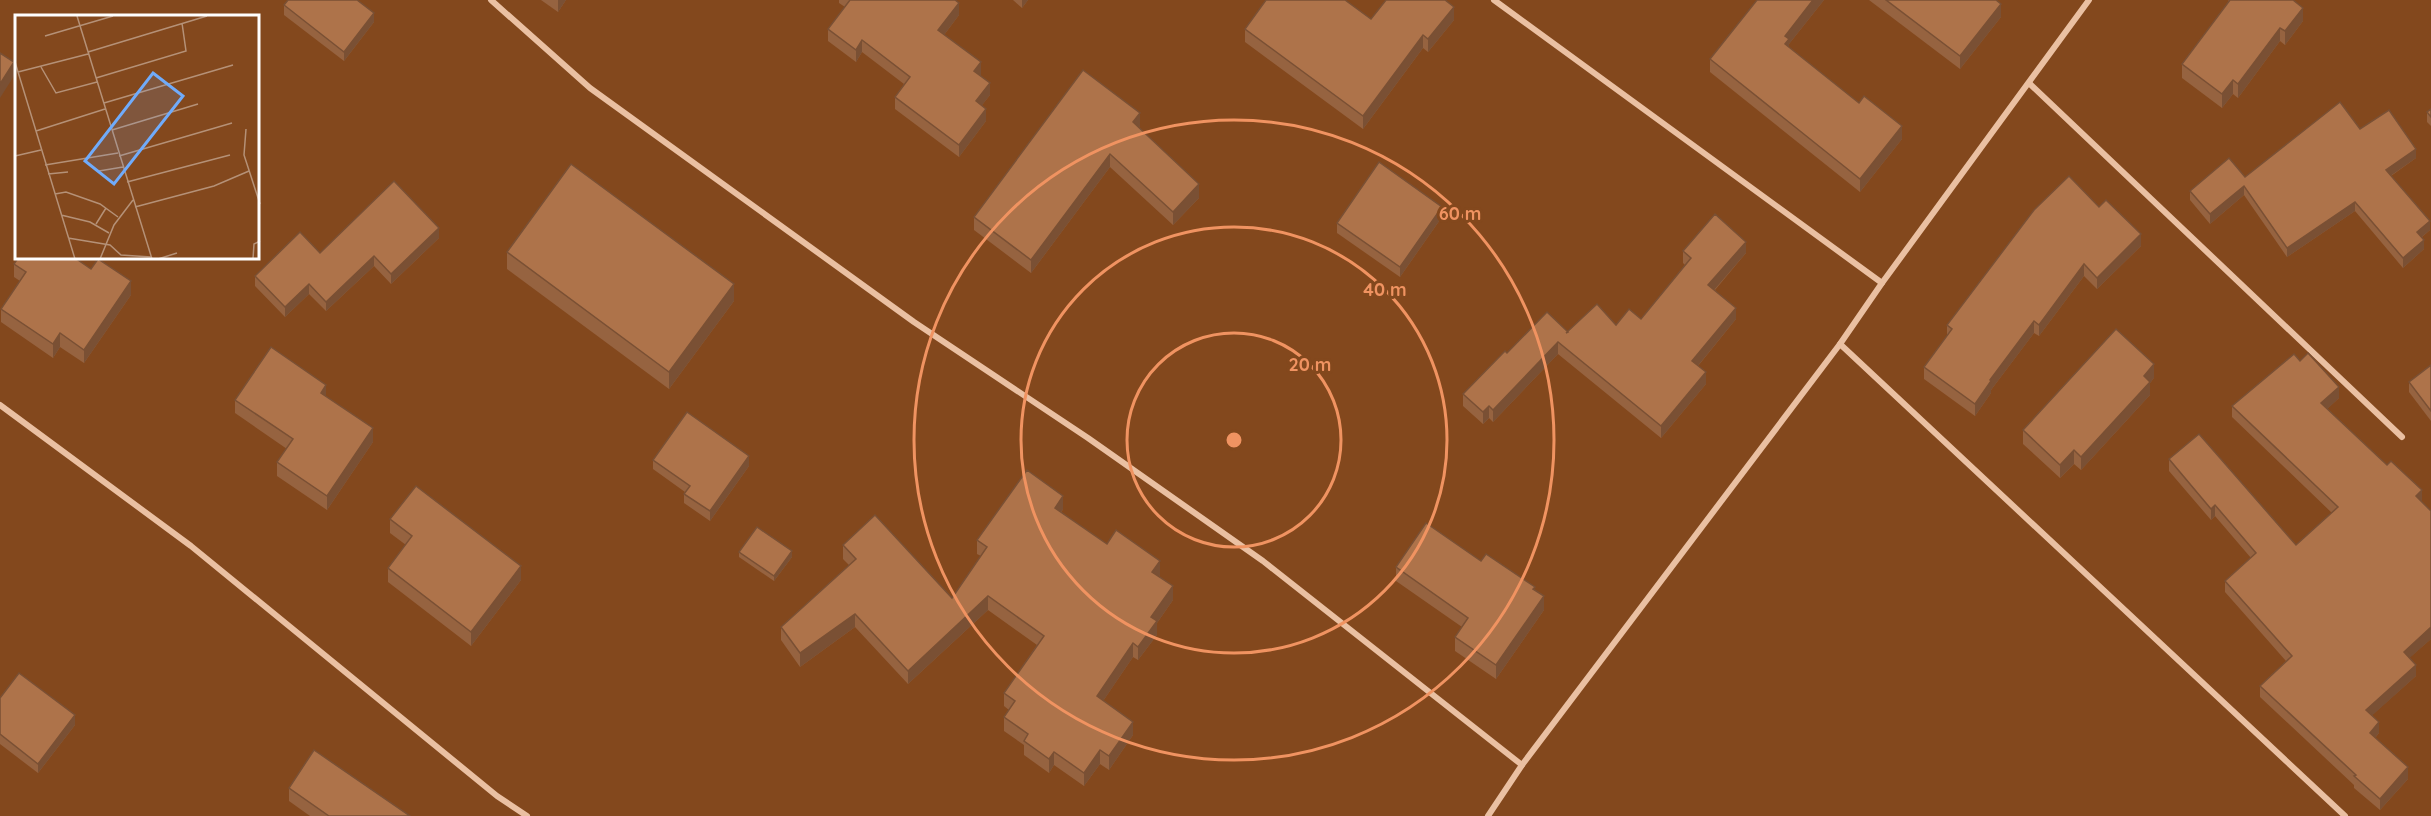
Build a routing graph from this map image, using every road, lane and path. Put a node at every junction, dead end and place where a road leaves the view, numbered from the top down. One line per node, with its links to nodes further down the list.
1 (491, 0): 9 (street)
2 (1494, 0): 5 (street)
3 (2089, 0): 4 (street)
4 (2029, 83): 5 (street); 8 (street)
5 (1882, 283): 6 (street)
6 (1840, 344): 9 (street); 12 (street)
7 (0, 405): 10 (street)
8 (2402, 437)
9 (1522, 765): 11 (street)
10 (527, 816)
11 (1488, 816)
12 (2345, 816)

